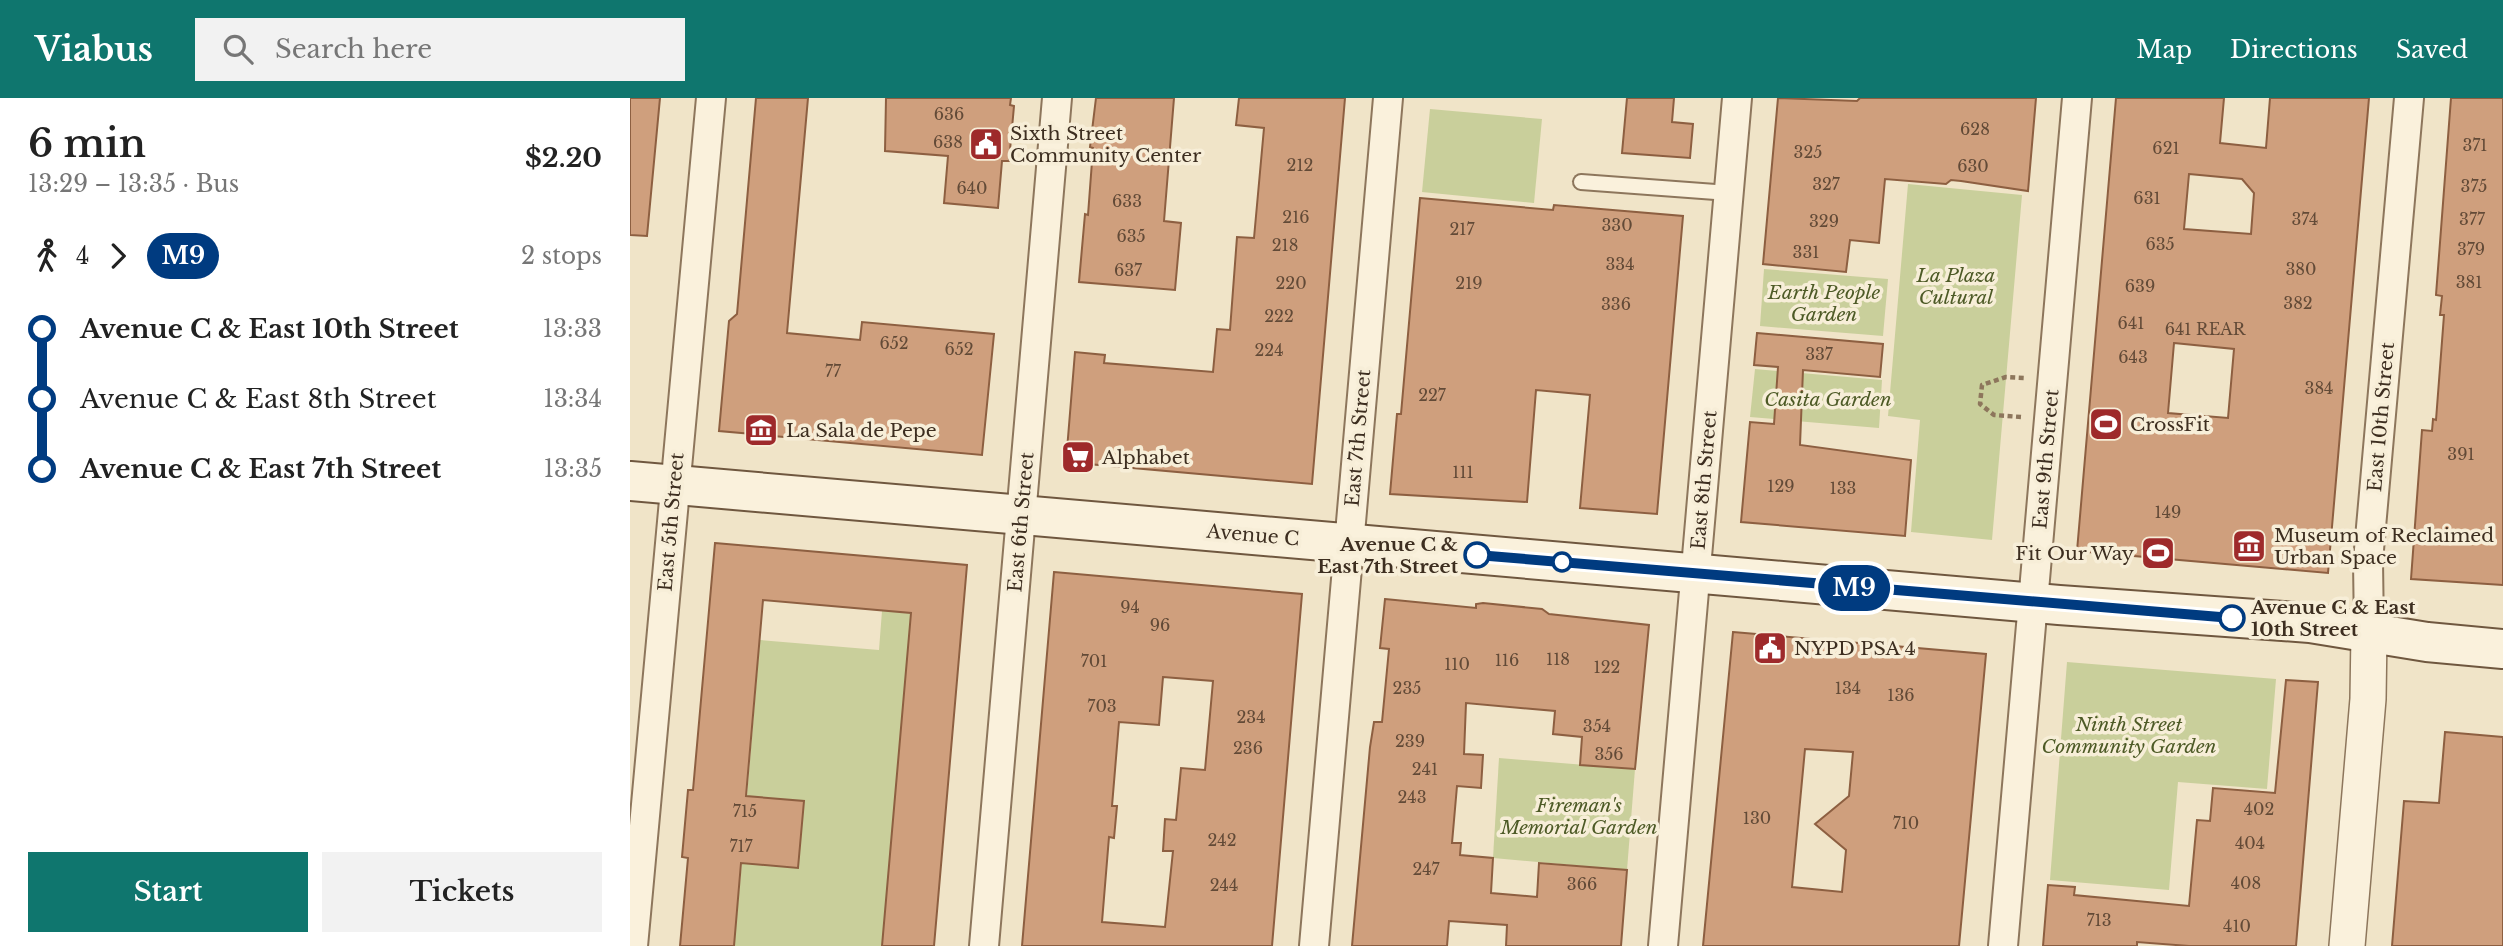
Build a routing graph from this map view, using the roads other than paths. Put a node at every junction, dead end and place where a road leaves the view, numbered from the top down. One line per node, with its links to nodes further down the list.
1 (711, 98): 10 (street, East 5th Street)
2 (1057, 98): 11 (street, East 6th Street)
3 (1388, 98): 12 (street, East 7th Street)
4 (1737, 98): 8 (street, East 8th Street)
5 (2077, 98): 14 (street, East 9th Street)
6 (2409, 98): 15 (street, East 10th Street)
7 (1581, 182): 8 (lane)
8 (1729, 193): 13 (street, East 8th Street)
9 (630, 481): 10 (main road, Avenue C)
10 (674, 485): 11 (main road, Avenue C); 17 (street, East 5th Street)
11 (1021, 515): 12 (main road, Avenue C); 18 (street, East 6th Street)
12 (1349, 544): 13 (main road, Avenue C); 19 (street, East 7th Street)
13 (1696, 574): 14 (main road, Avenue C); 20 (street, East 8th Street)
14 (2034, 603): 15 (main road, Avenue C); 21 (street, East 9th Street)
15 (2369, 633): 16 (main road, Avenue C); 22 (street, East 10th Street)
16 (2503, 649)
17 (633, 946)
18 (984, 946)
19 (1314, 946)
20 (1663, 946)
21 (2003, 946)
22 (2347, 946)

